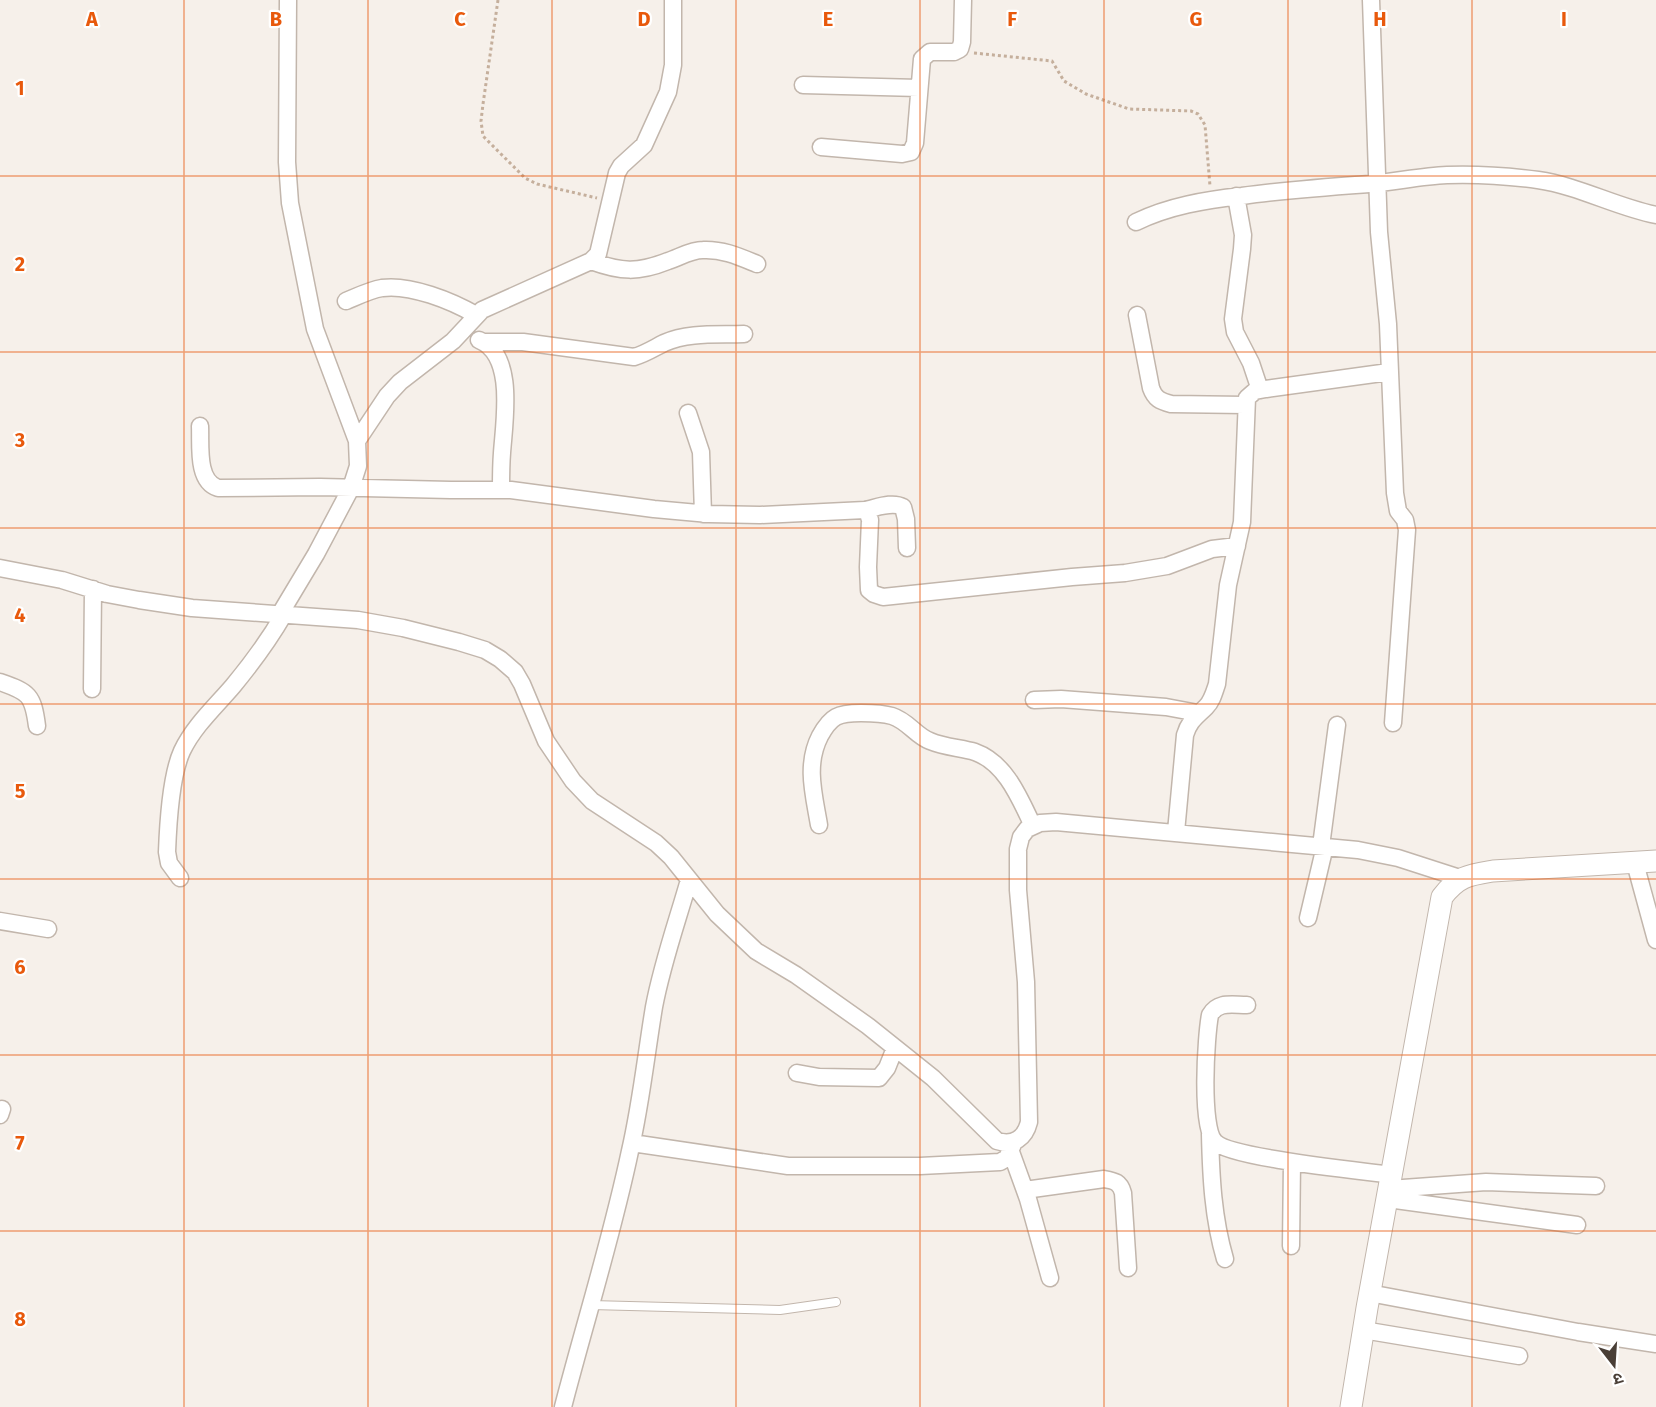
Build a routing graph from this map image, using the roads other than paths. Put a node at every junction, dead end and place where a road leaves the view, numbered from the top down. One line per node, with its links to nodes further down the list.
1 (288, 0): 25 (street)
2 (673, 0): 12 (street)
3 (963, 0): 6 (street)
4 (1371, 0): 8 (street)
5 (803, 85): 6 (street)
6 (920, 88): 7 (street)
7 (821, 147)
8 (1378, 183): 9 (street); 10 (street); 20 (street)
9 (1236, 196): 11 (street); 21 (street)
10 (1656, 215)
11 (1136, 222)
12 (591, 261): 13 (street); 15 (street)
13 (757, 264)
14 (346, 301): 15 (street)
15 (476, 315): 17 (street)
16 (1137, 315): 22 (street)
17 (462, 333): 19 (street); 25 (street)
18 (744, 334): 19 (street)
19 (485, 342): 27 (street)
20 (1389, 372): 21 (street); 39 (street)
21 (1260, 390): 22 (street)
22 (1245, 405): 30 (street)
23 (688, 413): 29 (street)
24 (200, 426): 26 (street)
25 (357, 441): 26 (street)
26 (351, 488): 27 (street); 34 (street)
27 (501, 490): 29 (street)
28 (865, 510): 29 (street); 30 (street); 31 (street)
29 (703, 514)
30 (1237, 546): 38 (street)
31 (907, 548)
32 (0, 568): 33 (street)
33 (93, 589): 34 (street); 36 (street)
34 (282, 614): 47 (street); 49 (street)
35 (0, 682): 40 (street)
36 (92, 689)
37 (1034, 700): 38 (street)
38 (1198, 713): 44 (street)
39 (1393, 723)
40 (37, 726)
41 (1337, 726): 45 (street)
42 (819, 825): 43 (street)
43 (1033, 826): 44 (street); 59 (street)
44 (1176, 832): 45 (street)
45 (1323, 846): 48 (street); 50 (street)
46 (1646, 862): 48 (street); 53 (street)
47 (180, 878)
48 (1460, 878): 62 (street)
49 (689, 880): 55 (street); 58 (street)
50 (1308, 918)
51 (0, 921): 52 (street)
52 (48, 929)
53 (1656, 940)
54 (1246, 1005): 57 (street)
55 (895, 1048): 56 (street); 59 (street)
56 (797, 1073)
57 (1210, 1134): 60 (street); 66 (street)
58 (632, 1143): 59 (street); 71 (street)
59 (1012, 1147): 63 (street)
60 (1292, 1162): 62 (street); 65 (street)
61 (1596, 1186): 62 (street)
62 (1390, 1188): 64 (street); 69 (street)
63 (1025, 1190): 67 (street); 68 (street)
64 (1577, 1225)
65 (1291, 1246)
66 (1225, 1259)
67 (1128, 1268)
68 (1050, 1278)
69 (1369, 1293): 72 (street); 73 (street)
70 (836, 1302): 71 (lane)
71 (591, 1305): 75 (street)
72 (1363, 1330): 74 (street); 76 (street)
73 (1656, 1344)
74 (1520, 1356)
75 (563, 1407)
76 (1351, 1407)

